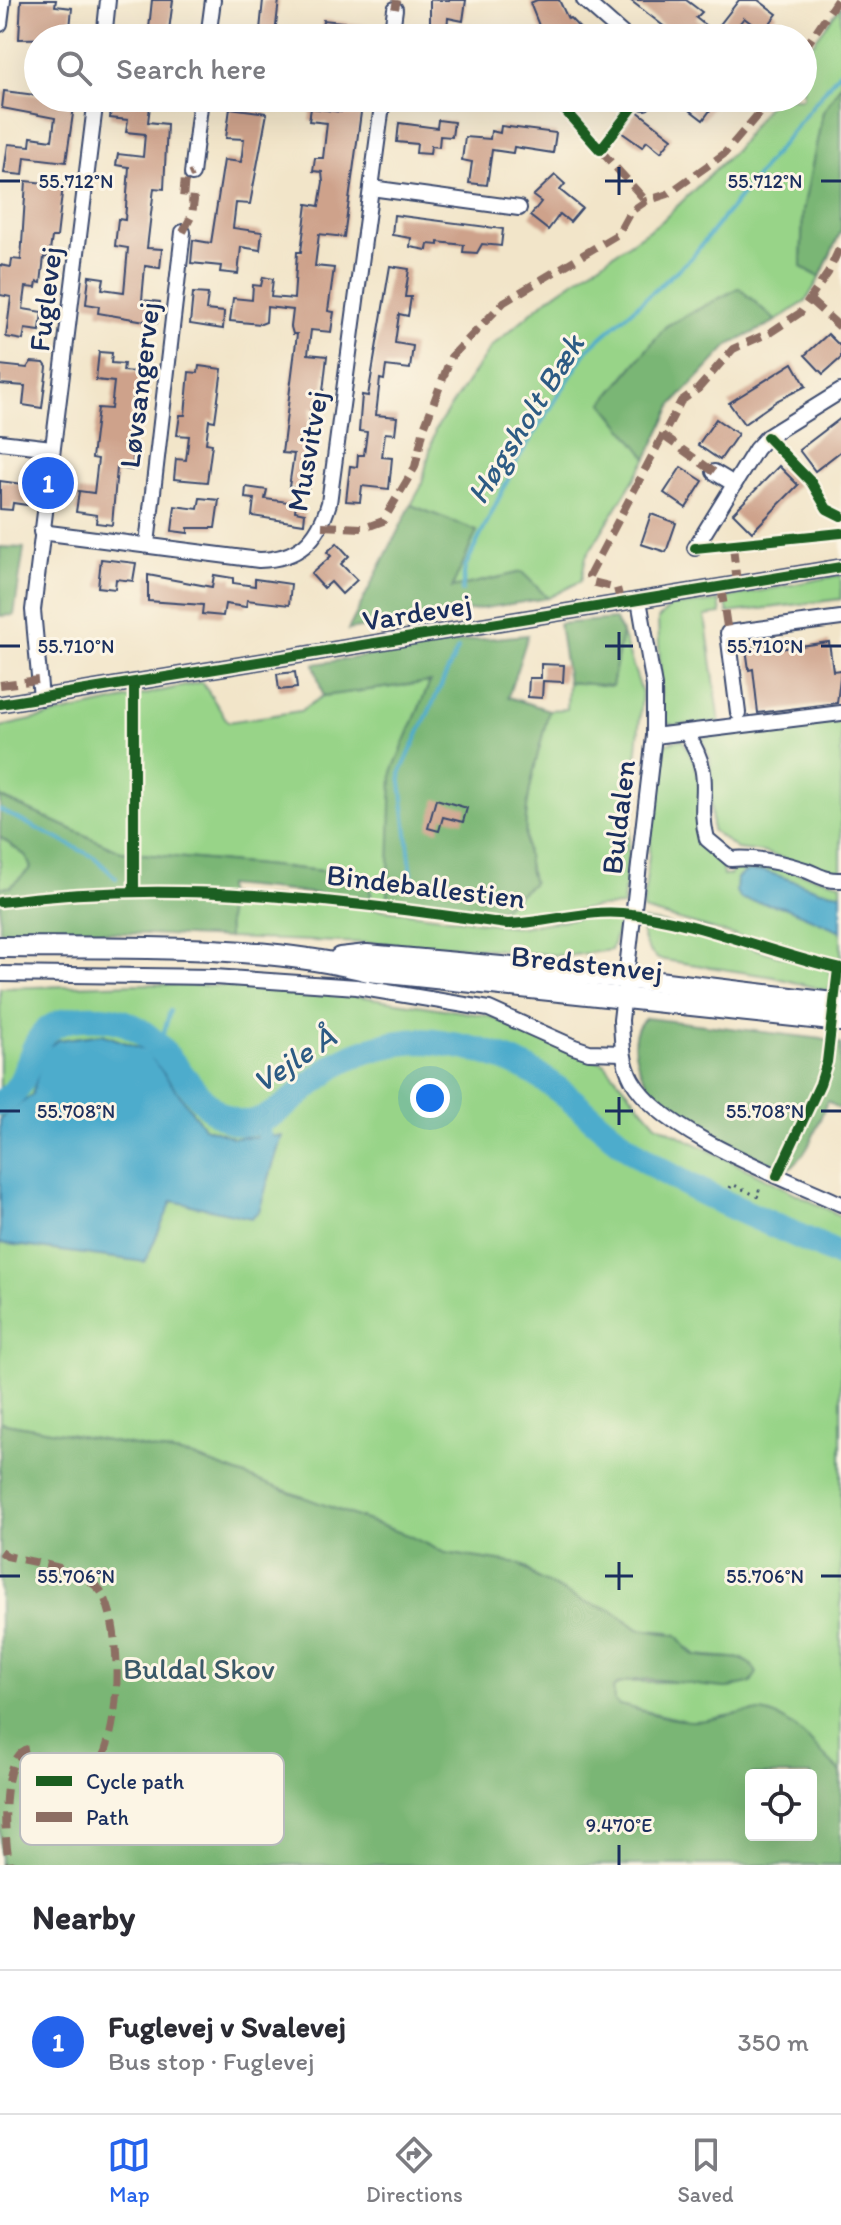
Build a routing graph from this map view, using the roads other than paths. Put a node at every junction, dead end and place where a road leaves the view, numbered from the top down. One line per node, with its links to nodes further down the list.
1 (3, 0): 6 (street)
2 (108, 0): 7 (street)
3 (213, 0): 8 (street)
4 (584, 0): 10 (street)
5 (395, 9): 9 (street)
6 (0, 24)
7 (105, 24)
8 (210, 24)
9 (393, 24)
10 (611, 24)
11 (94, 112): 20 (street, Fuglevej)
12 (199, 112): 14 (street)
13 (381, 112): 15 (street, Musvitvej)
14 (192, 174)
15 (371, 188): 16 (street); 24 (street, Musvitvej)
16 (519, 208)
17 (183, 232): 24 (street, Løvsangervej)
18 (841, 391): 22 (street)
19 (0, 442): 20 (street)
20 (52, 448): 23 (street, Fuglevej)
21 (714, 472): 22 (street)
22 (734, 484): 25 (street)
23 (41, 532): 24 (street, Musvitvej); 29 (street, Fuglevej)
24 (147, 544)
25 (695, 548)
26 (841, 567): 27 (street, Vardevej)
27 (639, 600): 29 (street, Vardevej); 34 (street, Buldalen)
28 (841, 618): 31 (street)
29 (41, 698): 30 (street, Vardevej)
30 (0, 704)
31 (738, 713)
32 (841, 713): 33 (street)
33 (686, 732): 34 (street); 35 (street)
34 (654, 736): 38 (street, Buldalen)
35 (841, 880)
36 (0, 947): 38 (highway, Bredstenvej)
37 (0, 974): 41 (street)
38 (624, 988): 39 (highway, Bredstenvej); 40 (highway, Bredstenvej); 41 (street, Buldalen)
39 (841, 1004)
40 (841, 1021)
41 (623, 1053): 42 (street, Buldalen)
42 (841, 1204)

